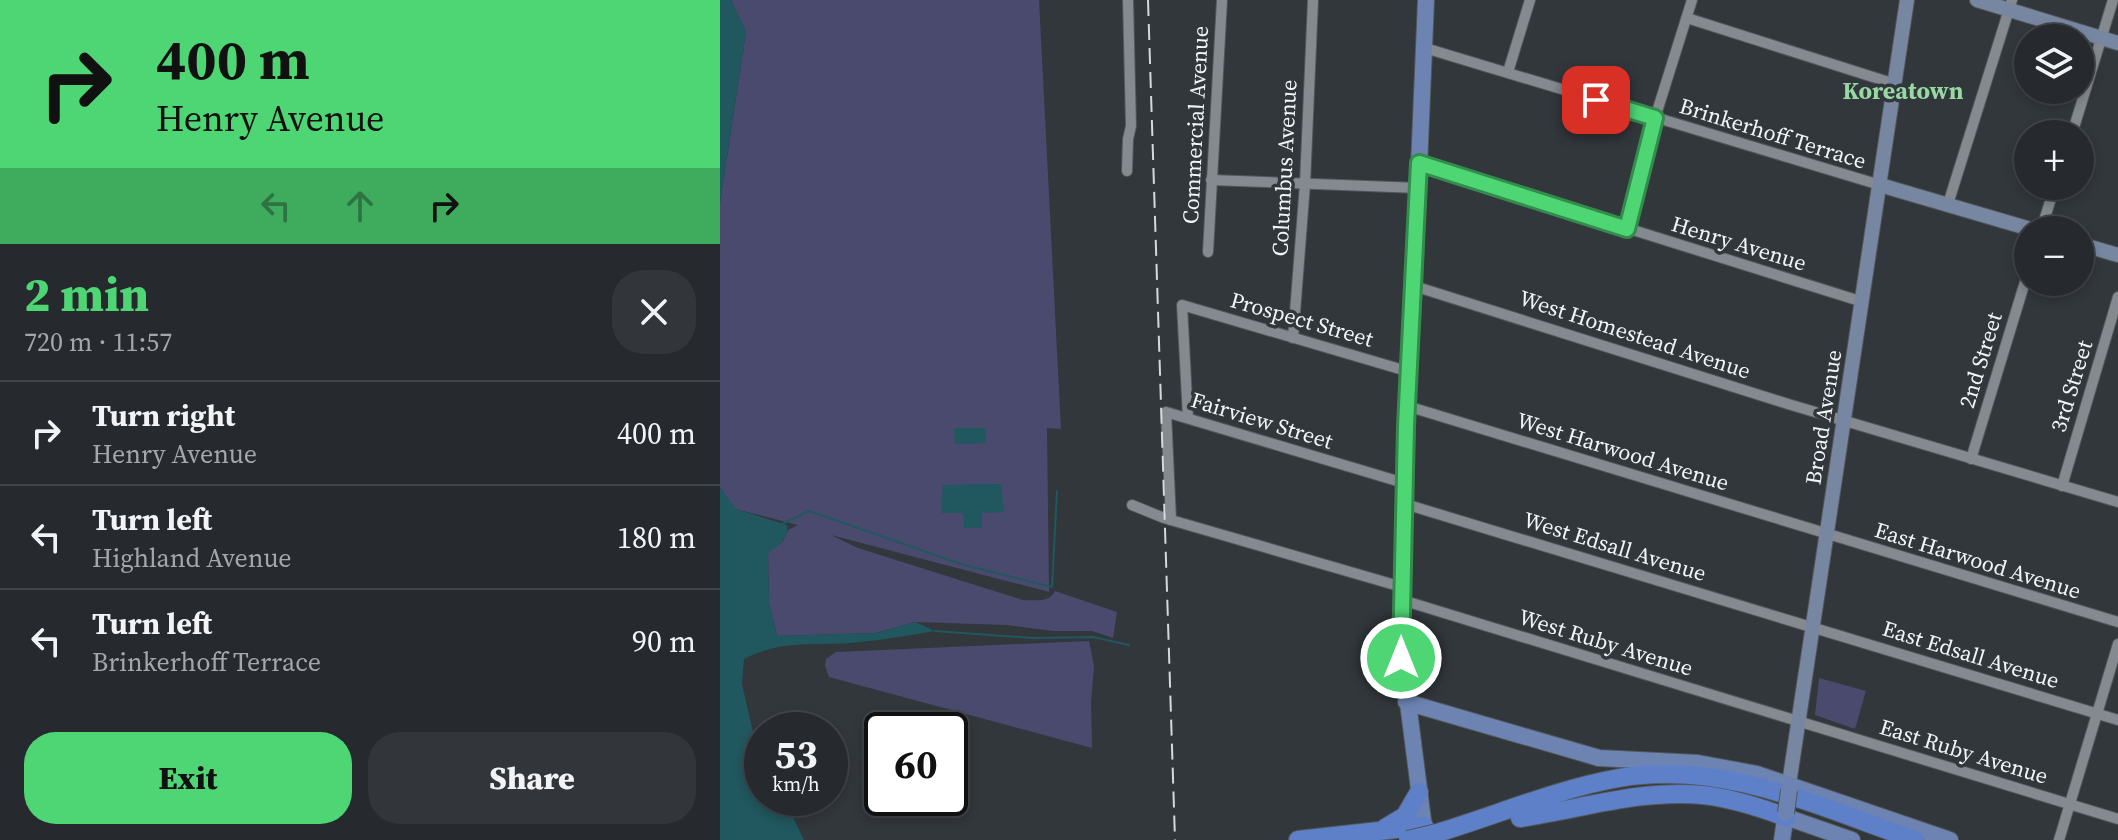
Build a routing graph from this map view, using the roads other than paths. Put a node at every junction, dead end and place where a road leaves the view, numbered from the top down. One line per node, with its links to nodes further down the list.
1 (1128, 0): 20 (street)
2 (1222, 0): 21 (street, Commercial Avenue)
3 (1313, 0): 22 (street, Columbus Avenue)
4 (1426, 0): 14 (main road)
5 (1530, 0): 15 (street)
6 (1692, 0): 11 (street)
7 (1907, 0): 16 (main road, Broad Avenue)
8 (1977, 0): 10 (main road)
9 (2113, 0): 12 (street)
10 (2011, 5): 12 (main road); 25 (street)
11 (1687, 18): 16 (street); 17 (street)
12 (2102, 38): 13 (main road); 18 (street)
13 (2118, 43)
14 (1425, 48): 15 (street, Brinkerhoff Terrace); 19 (main road)
15 (1508, 72): 17 (street, Brinkerhoff Terrace)
16 (1895, 84): 23 (main road, Broad Avenue)
17 (1655, 118): 23 (street, Brinkerhoff Terrace); 27 (street)
18 (2076, 120)
19 (1419, 163): 24 (main road); 27 (street, Henry Avenue)
20 (1127, 171)
21 (1211, 180): 22 (street); 29 (street, Commercial Avenue)
22 (1305, 184): 24 (street); 35 (street, Columbus Avenue)
23 (1880, 185): 25 (main road); 34 (main road, Broad Avenue)
24 (1419, 188): 31 (main road)
25 (1948, 204): 26 (main road)
26 (2014, 224)
27 (1627, 229): 34 (street, Henry Avenue)
28 (2094, 248): 30 (main road)
29 (1208, 252)
30 (2118, 255)
31 (1414, 286): 36 (main road); 39 (street, West Homestead Avenue)
32 (2021, 296): 40 (street, 2nd Street)
33 (2118, 297): 42 (street, 3rd Street)
34 (1863, 302): 39 (main road, Broad Avenue)
35 (1293, 338): 36 (street, Prospect Street); 38 (street, Prospect Street)
36 (1410, 372): 37 (main road)
37 (1407, 406): 41 (main road); 47 (street, West Harwood Avenue)
38 (1188, 418): 41 (street, Fairview Street); 46 (street, Fairview Street)
39 (1844, 419): 40 (street, West Homestead Avenue); 47 (main road, Broad Avenue)
40 (1971, 459): 42 (street, West Homestead Avenue)
41 (1404, 483): 44 (main road)
42 (2062, 486): 43 (street, West Homestead Avenue)
43 (2118, 502)
44 (1405, 504): 48 (main road); 50 (street, West Edsall Avenue)
45 (1132, 505): 46 (street, West Ruby Avenue)
46 (1171, 520): 48 (street, West Ruby Avenue)
47 (1828, 533): 49 (street, East Harwood Avenue); 50 (main road, Broad Avenue)
48 (1402, 594): 52 (main road); 54 (street, West Ruby Avenue)
49 (2118, 622)
50 (1812, 627): 53 (street, East Edsall Avenue); 54 (main road, Broad Avenue)
51 (2118, 644): 53 (street)
52 (1406, 702): 56 (main road); 58 (main road)
53 (2096, 714): 55 (street, East Edsall Avenue); 59 (street)
54 (1799, 720): 57 (main road, Broad Avenue); 59 (street, East Ruby Avenue)
55 (2118, 720)
56 (1653, 763): 57 (main road); 60 (highway)
57 (1789, 787): 61 (main road, Broad Avenue, bridge); 71 (main road)
58 (1419, 792): 63 (highway); 64 (main road)
59 (2070, 804): 62 (street, East Ruby Avenue); 72 (street)
60 (1513, 814): 61 (highway); 64 (highway); 69 (highway); 70 (highway)
61 (1786, 815): 67 (main road, Broad Avenue); 68 (main road)
62 (2118, 819)
63 (1383, 829): 64 (highway); 65 (highway)
64 (1435, 835): 66 (highway, bridge)
65 (1298, 840)
66 (1408, 840)
67 (1782, 840)
68 (1852, 840)
69 (1884, 840)
70 (1915, 840)
71 (1950, 840)
72 (2059, 840)

